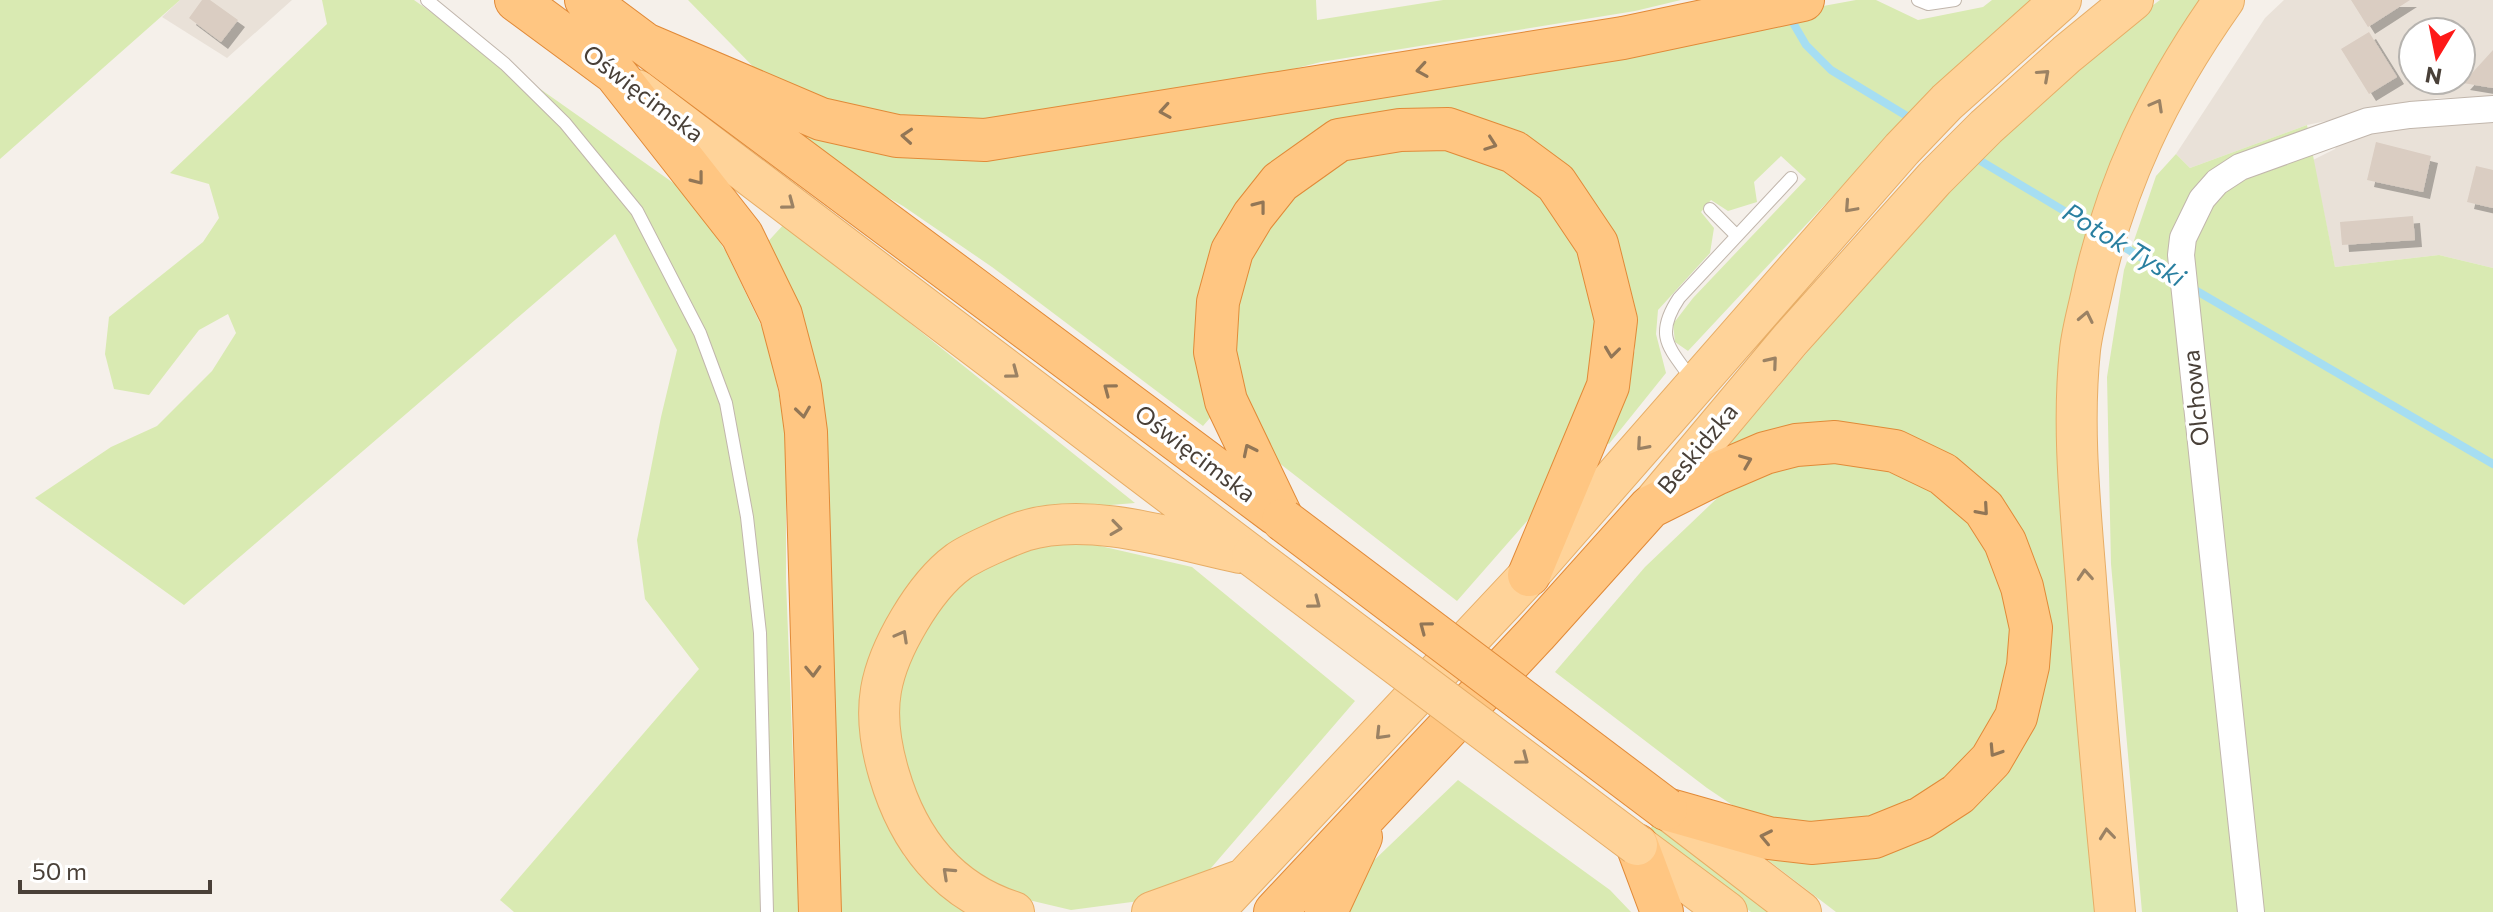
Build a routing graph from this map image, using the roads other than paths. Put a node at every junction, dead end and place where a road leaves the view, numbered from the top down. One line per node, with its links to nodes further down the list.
1 (427, 0): 25 (lane)
2 (516, 0): 11 (highway, Oświęcimska)
3 (586, 0): 10 (highway, Oświęcimska)
4 (1803, 0): 10 (highway, one-way to 10)
5 (1918, 0): 6 (lane)
6 (1955, 0)
7 (2061, 0): 16 (main road, Beskidzka, one-way to 16)
8 (2133, 0): 17 (main road, Beskidzka, one-way to 8)
9 (2224, 0): 35 (main road, one-way to 9)
10 (645, 44): 18 (highway, Oświęcimska, one-way to 10)
11 (615, 73): 19 (main road, Oświęcimska, one-way to 19); 26 (highway, one-way to 26)
12 (2493, 109): 36 (street, Olchowa)
13 (1791, 178): 15 (lane)
14 (1710, 209): 15 (lane)
15 (1737, 236): 16 (lane)
16 (1695, 384): 20 (main road, Beskidzka, one-way to 20)
17 (1650, 507): 21 (highway, Beskidzka); 22 (highway, one-way to 22)
18 (1283, 520): 20 (highway, one-way to 20); 22 (highway, Oświęcimska, one-way to 18, bridge)
19 (1252, 556): 23 (main road, Oświęcimska, one-way to 23, bridge); 27 (main road, one-way to 19)
20 (1529, 575): 24 (main road, Beskidzka, one-way to 24)
21 (1376, 804): 30 (highway, Beskidzka); 31 (highway)
22 (1666, 809): 34 (main road, Oświęcimska)
23 (1637, 845): 32 (highway); 33 (main road, Oświęcimska)
24 (1246, 878): 28 (main road); 29 (main road, Beskidzka)
25 (767, 912)
26 (820, 912)
27 (1014, 912)
28 (1152, 912)
29 (1213, 912)
30 (1275, 912)
31 (1326, 912)
32 (1662, 912)
33 (1727, 912)
34 (1801, 912)
35 (2115, 912)
36 (2251, 912)

